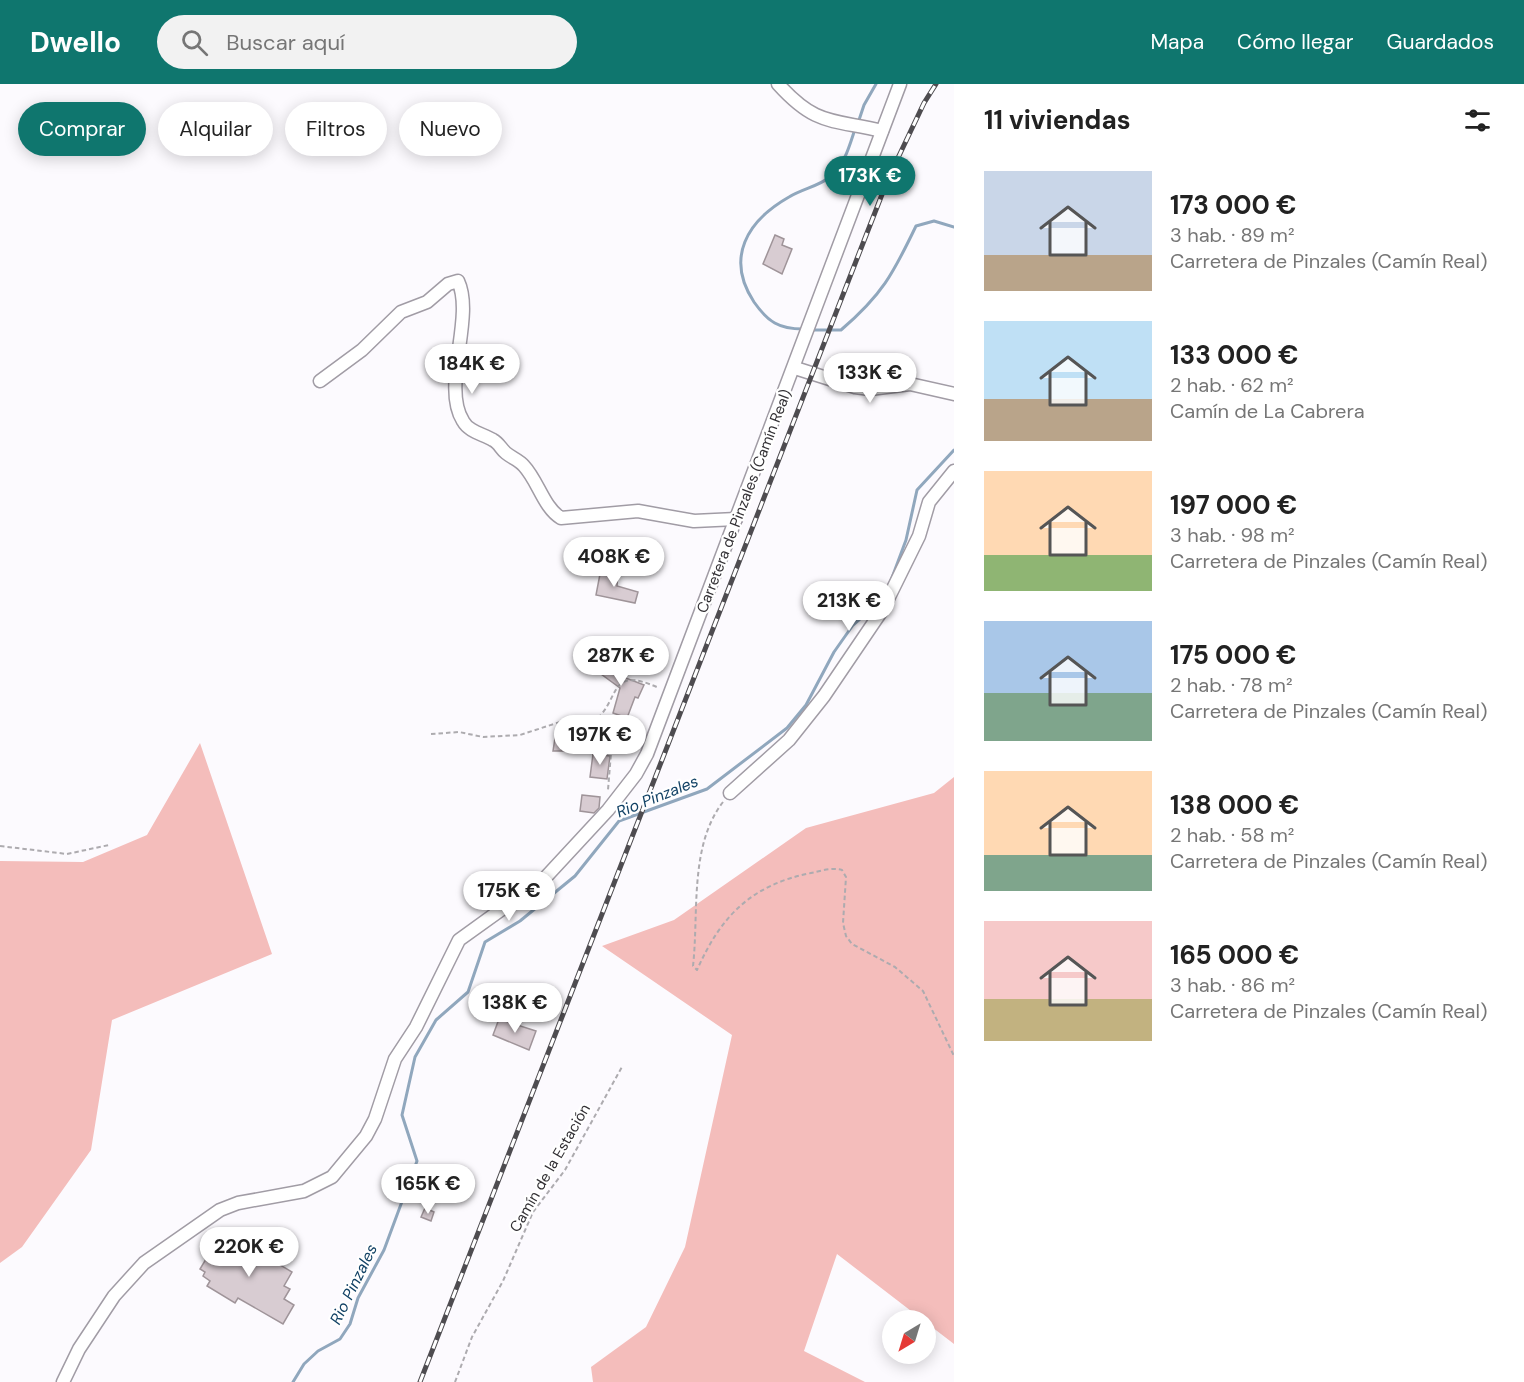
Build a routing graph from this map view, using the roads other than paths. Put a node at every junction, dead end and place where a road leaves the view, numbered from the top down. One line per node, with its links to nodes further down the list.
1 (778, 84): 3 (street)
2 (900, 84): 3 (street, Carretera de Pinzales (Camín Real))
3 (882, 131): 4 (street, Carretera de Pinzales (Camín Real))
4 (795, 368): 6 (street); 8 (street, Carretera de Pinzales (Camín Real))
5 (320, 381): 8 (street)
6 (954, 394)
7 (954, 471): 9 (street)
8 (736, 519): 10 (street, Carretera de Pinzales (Camín Real))
9 (730, 793)
10 (63, 1382)

